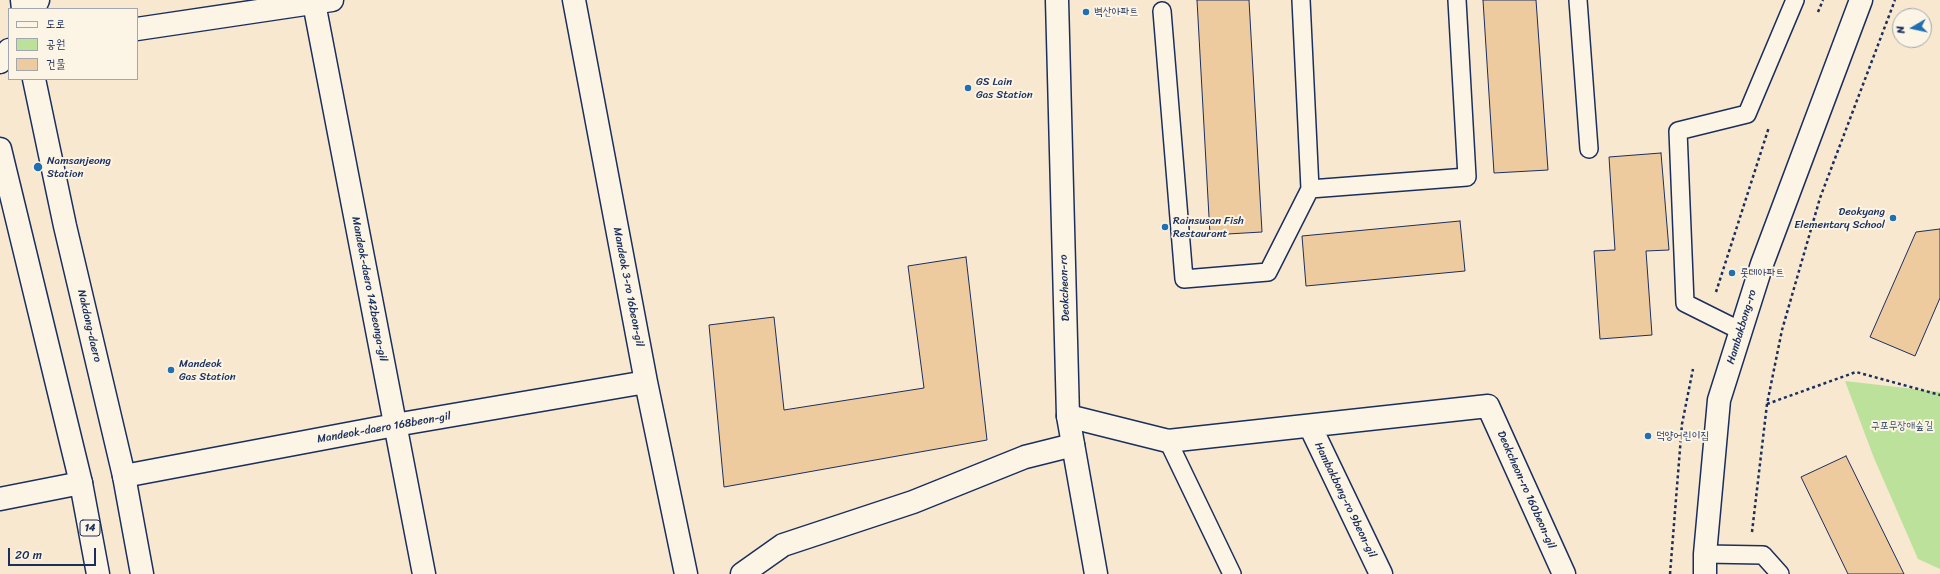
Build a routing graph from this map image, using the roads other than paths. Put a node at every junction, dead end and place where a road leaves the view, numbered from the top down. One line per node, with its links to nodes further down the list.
1 (574, 0): 20 (street, Mandeok 3-ro 16beon-gil)
2 (1057, 0): 21 (street, Deokcheon-ro)
3 (1301, 0): 16 (lane)
4 (1457, 0): 16 (lane)
5 (1578, 0): 14 (lane)
6 (1796, 0): 19 (lane)
7 (1861, 0): 19 (street, Hambakbong-ro)
8 (323, 2): 10 (street); 22 (street, Mandeok-daero 142beonga-gil)
9 (1162, 11): 16 (lane)
10 (138, 29)
11 (8, 51): 12 (street)
12 (0, 62)
13 (34, 80): 26 (street, Nakdong-daero)
14 (1589, 149)
15 (0, 150): 18 (street)
16 (1310, 189)
17 (0, 207): 18 (street)
18 (27, 254): 27 (street)
19 (1741, 331): 29 (street, Hambakbong-ro)
20 (646, 382): 22 (street, Mandeok-daero 168beon-gil); 33 (street, Mandeok 3-ro 16beon-gil)
21 (1068, 416): 24 (street); 25 (street, Deokcheon-ro)
22 (395, 425): 26 (street, Mandeok-daero 168beon-gil); 32 (street, Mandeok-daero 142beonga-gil)
23 (1310, 426): 24 (street); 37 (street, Hambakbong-ro 9beon-gil); 38 (street, Deokcheon-ro 160beon-gil)
24 (1168, 441): 36 (lane)
25 (1073, 445): 34 (street); 35 (street, Deokcheon-ro)
26 (124, 476): 31 (street, Nakdong-daero)
27 (81, 483): 28 (street); 30 (street, 14)
28 (0, 500)
29 (1705, 564): 39 (lane)
30 (98, 574)
31 (142, 574)
32 (424, 574)
33 (686, 574)
34 (742, 574)
35 (1096, 574)
36 (1232, 574)
37 (1381, 574)
38 (1564, 574)
39 (1780, 574)

